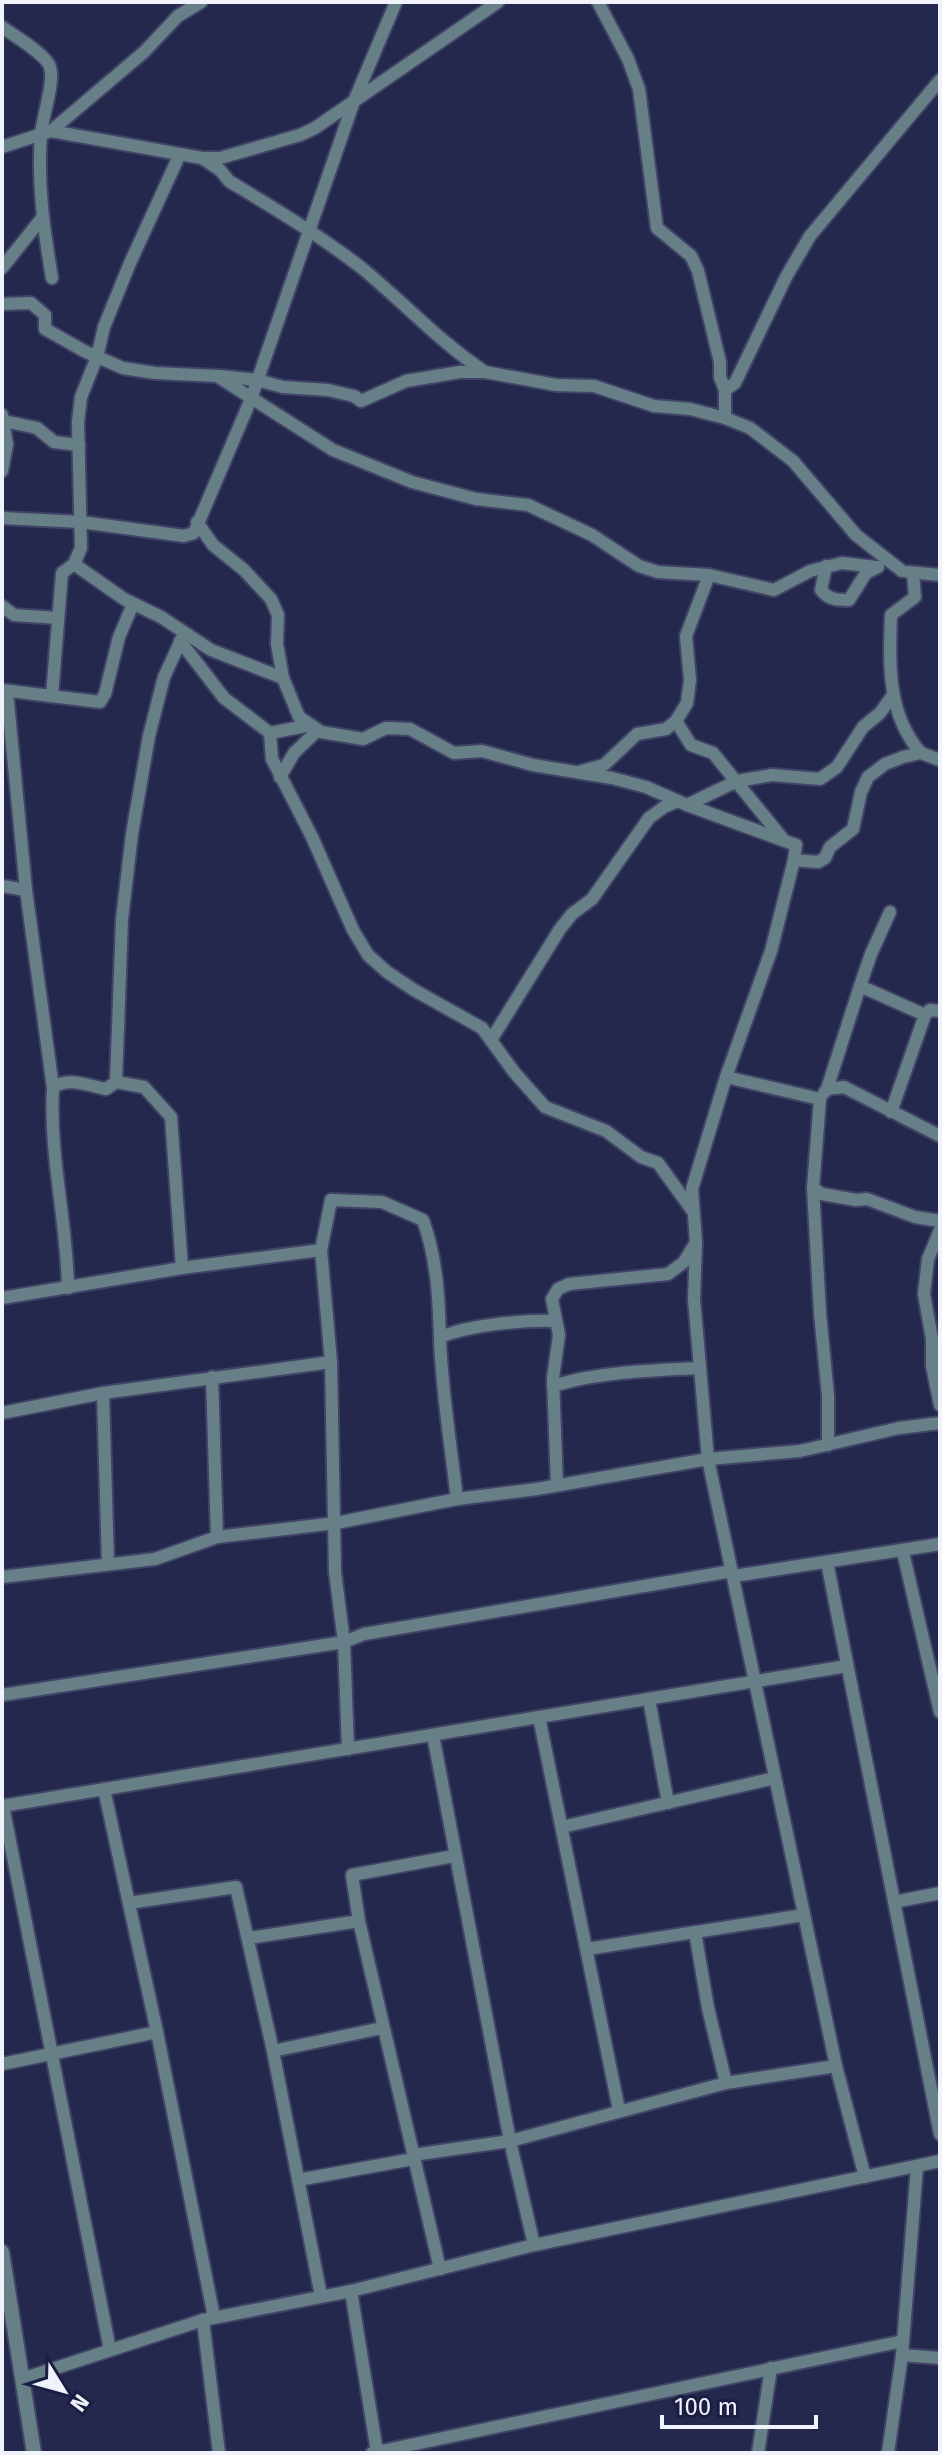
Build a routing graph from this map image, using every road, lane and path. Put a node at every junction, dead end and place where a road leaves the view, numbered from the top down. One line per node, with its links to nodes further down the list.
1 (201, 2): 8 (street)
2 (396, 2): 7 (street)
3 (498, 2): 7 (street)
4 (598, 2): 21 (street)
5 (2, 27): 8 (street)
6 (940, 80): 21 (street)
7 (354, 101): 11 (street); 13 (street)
8 (46, 133): 9 (street); 10 (street); 12 (street)
9 (2, 147)
10 (180, 154): 11 (street); 17 (street)
11 (202, 158): 13 (street)
12 (42, 218): 14 (street); 15 (street)
13 (309, 231): 18 (street); 20 (street)
14 (2, 268)
15 (52, 278)
16 (2, 304): 17 (street)
17 (97, 357): 19 (street); 25 (street)
18 (485, 372): 20 (street); 24 (street)
19 (217, 376): 20 (street); 22 (street)
20 (257, 380): 22 (street)
21 (725, 390): 24 (street)
22 (251, 399): 29 (street); 34 (street)
23 (3, 418): 25 (street); 26 (street)
24 (725, 418): 33 (street)
25 (79, 445): 28 (street)
26 (2, 471)
27 (2, 518): 28 (street)
28 (81, 522): 29 (street); 30 (street)
29 (197, 522): 40 (street)
30 (74, 564): 36 (street); 38 (street)
31 (826, 566): 32 (street); 32 (street); 34 (street)
32 (876, 567): 33 (street)
33 (907, 572): 35 (street); 43 (street)
34 (709, 575): 44 (street)
35 (940, 575)
36 (133, 604): 39 (street); 42 (street)
37 (2, 608): 38 (street)
38 (57, 618): 42 (street)
39 (182, 638): 40 (street); 46 (street); 64 (street)
40 (283, 678): 45 (street)
41 (5, 691): 42 (street); 47 (street)
42 (52, 695)
43 (893, 695): 48 (street); 52 (street)
44 (676, 721): 50 (street); 52 (street)
45 (315, 728): 46 (street); 50 (street); 51 (street)
46 (270, 733): 51 (street)
47 (8, 753): 57 (street)
48 (921, 753): 49 (street); 55 (street)
49 (940, 760)
50 (574, 773): 53 (street)
51 (280, 777): 62 (street)
52 (737, 781): 53 (street); 54 (street)
53 (682, 803): 54 (street); 62 (street)
54 (785, 841): 55 (street)
55 (794, 860): 63 (street)
56 (2, 886): 57 (street)
57 (26, 890): 65 (street)
58 (890, 912): 59 (street)
59 (860, 986): 61 (street); 66 (street)
60 (940, 1011): 61 (street)
61 (925, 1015): 67 (street)
62 (491, 1040): 70 (street)
63 (726, 1077): 66 (street); 70 (street)
64 (116, 1082): 65 (street); 75 (street)
65 (53, 1088): 76 (street)
66 (824, 1094): 67 (street); 69 (street)
67 (891, 1112): 68 (street)
68 (940, 1136)
69 (813, 1188): 71 (street); 88 (street)
70 (693, 1210): 73 (street)
71 (940, 1221)
72 (940, 1230): 85 (street)
73 (696, 1242): 78 (street); 81 (street)
74 (321, 1250): 75 (street); 79 (street); 80 (street)
75 (182, 1268): 76 (street)
76 (68, 1288): 77 (street)
77 (2, 1298)
78 (554, 1321): 79 (street); 83 (street)
79 (440, 1337): 91 (street)
80 (331, 1362): 82 (street); 92 (street)
81 (700, 1368): 83 (street); 89 (street)
82 (212, 1377): 84 (street); 93 (street)
83 (553, 1386): 90 (street)
84 (103, 1393): 86 (street); 97 (street)
85 (940, 1405)
86 (2, 1413)
87 (940, 1423): 88 (street)
88 (828, 1445): 89 (street)
89 (708, 1459): 90 (street); 98 (street)
90 (557, 1485): 91 (street)
91 (457, 1499): 92 (street)
92 (336, 1523): 93 (street); 100 (street)
93 (217, 1537): 97 (street)
94 (940, 1544): 95 (street)
95 (903, 1552): 96 (street); 105 (street)
96 (827, 1562): 98 (street); 101 (street)
97 (108, 1564): 99 (street)
98 (733, 1573): 100 (street); 102 (street)
99 (2, 1577)
100 (344, 1642): 103 (street); 108 (street)
101 (847, 1666): 102 (street); 116 (street)
102 (755, 1681): 104 (street); 109 (street)
103 (2, 1695)
104 (649, 1699): 106 (street); 111 (street)
105 (940, 1712)
106 (539, 1717): 107 (street); 113 (street)
107 (433, 1735): 108 (street); 114 (street)
108 (348, 1749): 110 (street)
109 (775, 1778): 111 (street); 118 (street)
110 (104, 1789): 112 (street); 117 (street)
111 (668, 1803): 113 (street)
112 (2, 1806): 126 (street)
113 (562, 1827): 122 (street)
114 (454, 1856): 119 (street); 132 (street)
115 (940, 1893): 116 (street)
116 (894, 1902): 131 (street)
117 (129, 1903): 121 (street); 124 (street)
118 (804, 1915): 120 (street); 128 (street)
119 (359, 1921): 121 (street); 123 (street)
120 (695, 1932): 122 (street); 129 (street)
121 (249, 1938): 125 (street)
122 (587, 1949): 130 (street)
123 (382, 2028): 125 (street); 133 (street)
124 (157, 2032): 126 (street); 143 (street)
125 (273, 2051): 137 (street)
126 (51, 2053): 127 (street); 145 (street)
127 (2, 2064)
128 (836, 2066): 129 (street); 136 (street)
129 (726, 2083): 130 (street)
130 (619, 2110): 132 (street)
131 (940, 2134)
132 (510, 2141): 133 (street); 138 (street)
133 (413, 2157): 137 (street); 140 (street)
134 (940, 2161): 135 (street)
135 (917, 2167): 136 (street); 144 (street)
136 (865, 2177): 138 (street)
137 (298, 2180): 142 (street)
138 (534, 2245): 140 (street)
139 (2, 2252): 149 (street)
140 (440, 2269): 141 (street)
141 (351, 2291): 142 (street); 150 (street)
142 (321, 2296): 143 (street)
143 (208, 2319): 145 (street); 152 (street)
144 (903, 2341): 146 (street); 148 (street)
145 (110, 2350): 149 (street)
146 (902, 2355): 147 (street); 154 (street)
147 (940, 2358)
148 (771, 2368): 150 (street); 153 (street)
149 (22, 2379): 151 (street)
150 (375, 2452)
151 (34, 2453)
152 (219, 2453)
153 (758, 2453)
154 (888, 2453)

